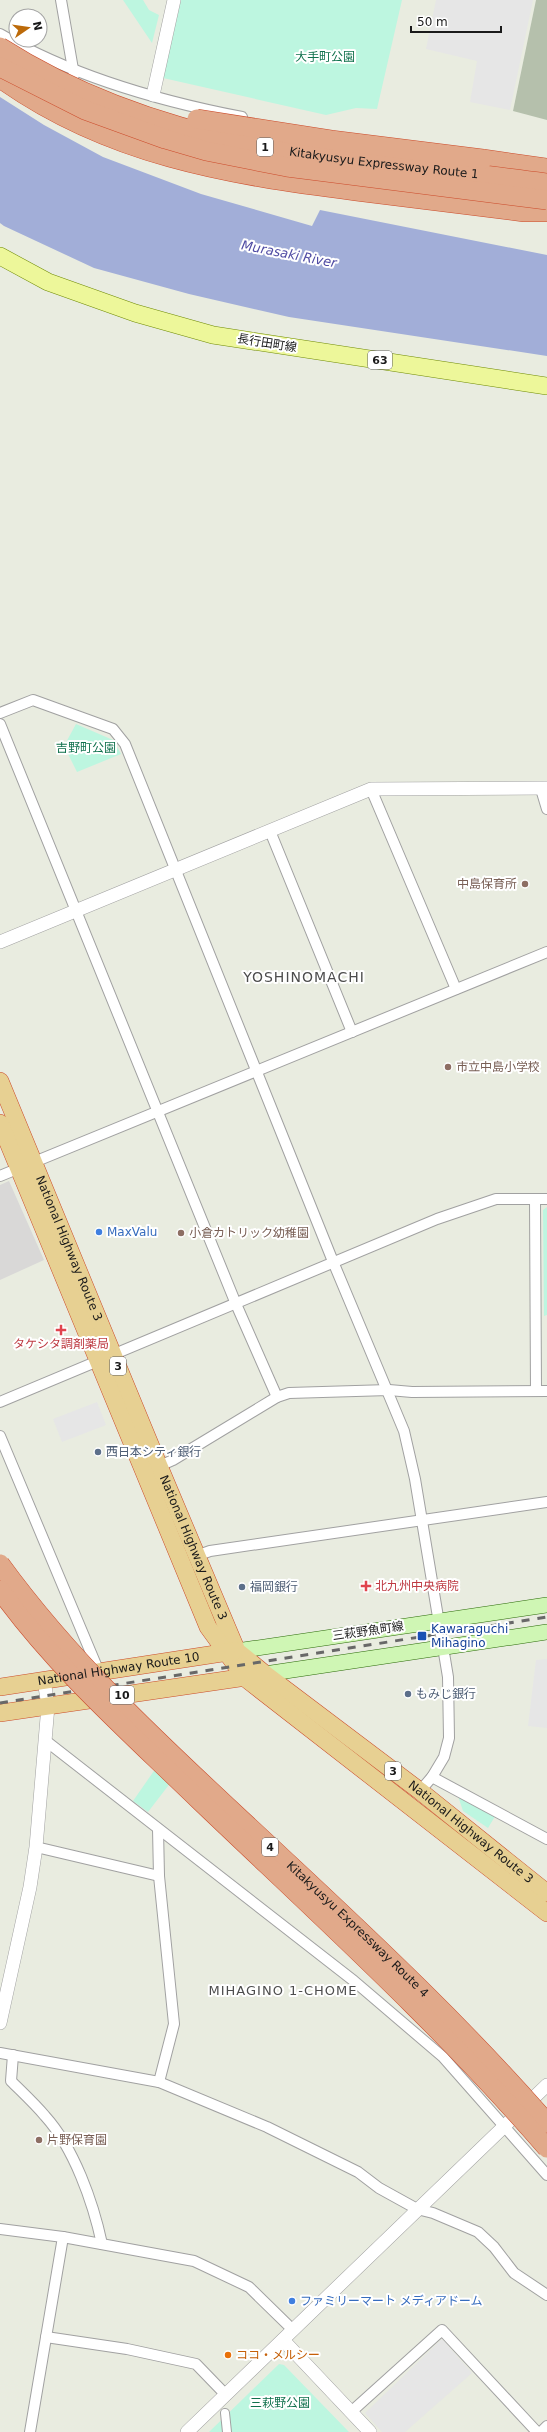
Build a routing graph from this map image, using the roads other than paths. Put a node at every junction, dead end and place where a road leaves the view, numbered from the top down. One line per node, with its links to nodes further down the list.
1 (62, 0): 5 (street)
2 (174, 0): 7 (street)
3 (0, 34): 5 (street)
4 (2, 56): 8 (street); 12 (highway, bridge); 15 (highway, Kitakyusyu Expressway Route 1 / 1, bridge); 17 (highway, Kitakyusyu Expressway Route 1 / 1, bridge)
5 (73, 70): 7 (street); 8 (street)
6 (0, 78): 19 (highway)
7 (153, 95): 9 (street)
8 (77, 96): 11 (street)
9 (231, 115): 10 (street); 11 (street)
10 (395, 141): 13 (street); 14 (street)
11 (226, 148): 13 (street)
12 (547, 168)
13 (386, 171): 14 (street); 18 (street)
14 (408, 174): 16 (street)
15 (547, 183)
16 (547, 190)
17 (547, 200)
18 (547, 204)
19 (547, 212)
20 (0, 256): 21 (main road, 長行田町線 / 63)
21 (547, 386)
22 (0, 713): 28 (street)
23 (0, 724): 29 (street)
24 (371, 789): 25 (street); 27 (street); 32 (street)
25 (544, 789): 26 (street)
26 (547, 809)
27 (270, 831): 28 (street); 33 (street)
28 (176, 870): 29 (street); 34 (street)
29 (75, 911): 30 (street); 36 (street)
30 (0, 942)
31 (547, 952): 32 (street)
32 (456, 989): 33 (street)
33 (352, 1032): 34 (street)
34 (256, 1072): 36 (street); 42 (street)
35 (0, 1081): 38 (highway, National Highway Route 3 / 3)
36 (157, 1112): 38 (street); 43 (street)
37 (0, 1123): 38 (highway, National Highway Route 3 / 3)
38 (26, 1165): 39 (street); 44 (highway, National Highway Route 3 / 3)
39 (0, 1176)
40 (535, 1199): 41 (street); 42 (street); 46 (street)
41 (547, 1200)
42 (334, 1264): 43 (street); 45 (street)
43 (236, 1304): 44 (street); 48 (street)
44 (105, 1358): 49 (street); 51 (highway, National Highway Route 3 / 3)
45 (388, 1390): 46 (street); 48 (street); 53 (street)
46 (536, 1391): 47 (street)
47 (547, 1391)
48 (277, 1397): 51 (street)
49 (0, 1402)
50 (0, 1436): 62 (street)
51 (151, 1469): 54 (highway, National Highway Route 3 / 3); 61 (highway, National Highway Route 3 / 3)
52 (547, 1502): 53 (street)
53 (421, 1519): 54 (street); 58 (street)
54 (196, 1556): 61 (highway, National Highway Route 3 / 3)
55 (0, 1564): 83 (highway, Kitakyusyu Expressway Route 4 / 4, bridge)
56 (0, 1590): 85 (highway, Kitakyusyu Expressway Route 4 / 4, bridge)
57 (547, 1605): 58 (main road, 三萩野魚町線)
58 (438, 1621): 60 (street); 61 (main road, 三萩野魚町線)
59 (547, 1632): 60 (main road)
60 (442, 1647): 63 (main road); 70 (street)
61 (231, 1651): 62 (highway, National Highway Route 10 / 10); 63 (highway, National Highway Route 3 / 3); 64 (highway, National Highway Route 3 / 3)
62 (100, 1672): 65 (highway, National Highway Route 10 / 10)
63 (265, 1674): 64 (highway, 10); 71 (highway, National Highway Route 3 / 3)
64 (245, 1678): 67 (highway, 10); 77 (highway, National Highway Route 3 / 3)
65 (44, 1680): 66 (highway, National Highway Route 10 / 10); 67 (street)
66 (0, 1687)
67 (48, 1706): 68 (highway, 10); 69 (street)
68 (0, 1713)
69 (46, 1741): 72 (street); 74 (street)
70 (432, 1777): 71 (street); 73 (street)
71 (420, 1792): 76 (highway, National Highway Route 3 / 3)
72 (158, 1829): 75 (street); 84 (street)
73 (547, 1840)
74 (36, 1847): 75 (street); 78 (street)
75 (159, 1876): 81 (street)
76 (547, 1893)
77 (547, 1913)
78 (0, 2023)
79 (0, 2052): 80 (street)
80 (13, 2055): 81 (street); 90 (street)
81 (159, 2082): 87 (street)
82 (547, 2085): 84 (street)
83 (547, 2123)
84 (505, 2125): 86 (street); 87 (street)
85 (547, 2148)
86 (547, 2175)
87 (417, 2209): 91 (street); 92 (street)
88 (0, 2229): 89 (street)
89 (63, 2237): 90 (street); 93 (street)
90 (102, 2244): 92 (street)
91 (547, 2295)
92 (293, 2330): 94 (street)
93 (46, 2337): 95 (street); 99 (street)
94 (283, 2340): 95 (street); 96 (street)
95 (226, 2395): 100 (street)
96 (351, 2412): 102 (street); 103 (street)
97 (226, 2413): 101 (street)
98 (547, 2426): 104 (street)
99 (30, 2432)
100 (187, 2432)
101 (227, 2432)
102 (370, 2432)
103 (537, 2432)
104 (541, 2432)

